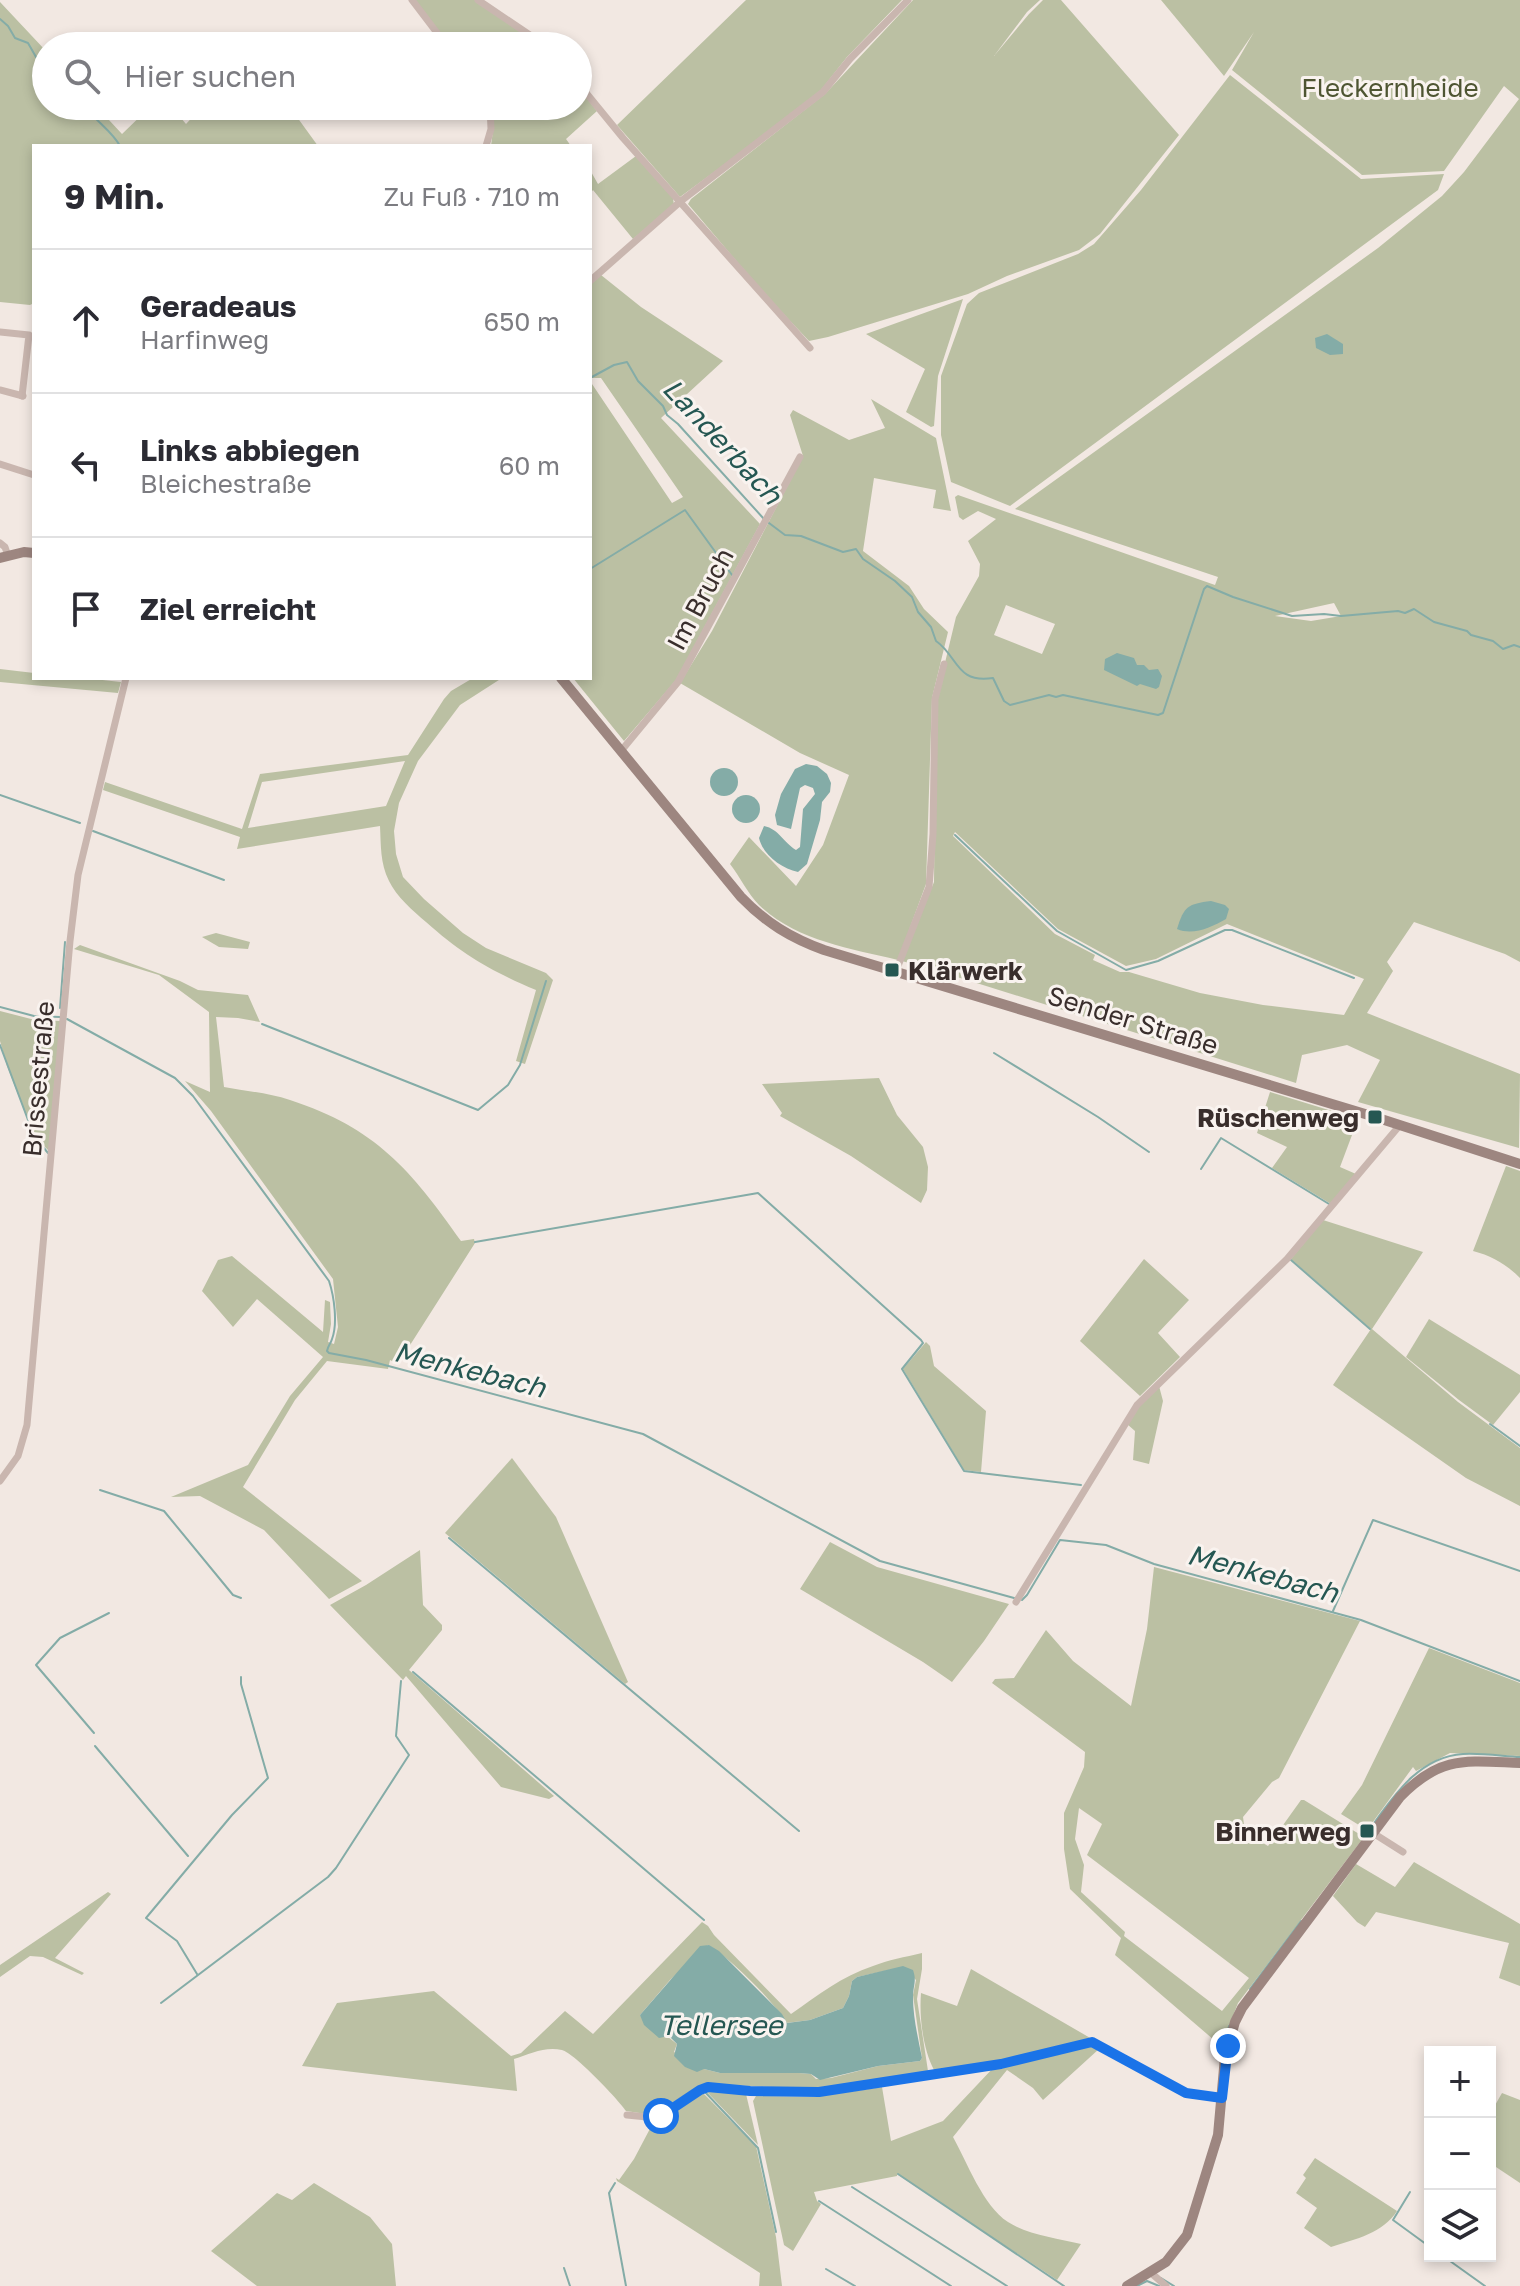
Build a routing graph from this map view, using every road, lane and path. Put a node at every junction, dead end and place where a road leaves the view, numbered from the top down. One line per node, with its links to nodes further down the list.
1 (412, 0): 4 (street)
2 (478, 0): 5 (street)
3 (908, 0): 9 (street)
4 (436, 32)
5 (525, 32)
6 (592, 99): 9 (street)
7 (491, 120): 8 (street)
8 (487, 144)
9 (681, 201): 10 (street); 12 (street)
10 (592, 279)
11 (0, 332): 13 (street)
12 (810, 348)
13 (0, 390)
14 (800, 457): 23 (street, Im Bruch)
15 (0, 464): 16 (street)
16 (32, 474)
17 (0, 543): 19 (street)
18 (32, 553): 19 (main road)
19 (4, 557)
20 (944, 664): 24 (street)
21 (126, 680): 27 (street, Brissestraße)
22 (563, 680): 23 (main road, Sender Straße)
23 (621, 751): 24 (main road, Sender Straße)
24 (896, 971): 25 (main road, Sender Straße)
25 (1400, 1125): 26 (main road, Sender Straße); 28 (street)
26 (1520, 1164)
27 (0, 1481)
28 (1016, 1602)
29 (1520, 1763): 30 (main road)
30 (1373, 1833): 31 (street); 32 (main road)
31 (1403, 1852)
32 (1222, 2098): 33 (street); 34 (main road)
33 (627, 2115)
34 (1150, 2272): 35 (main road); 36 (street)
35 (1127, 2286)
36 (1166, 2286)

